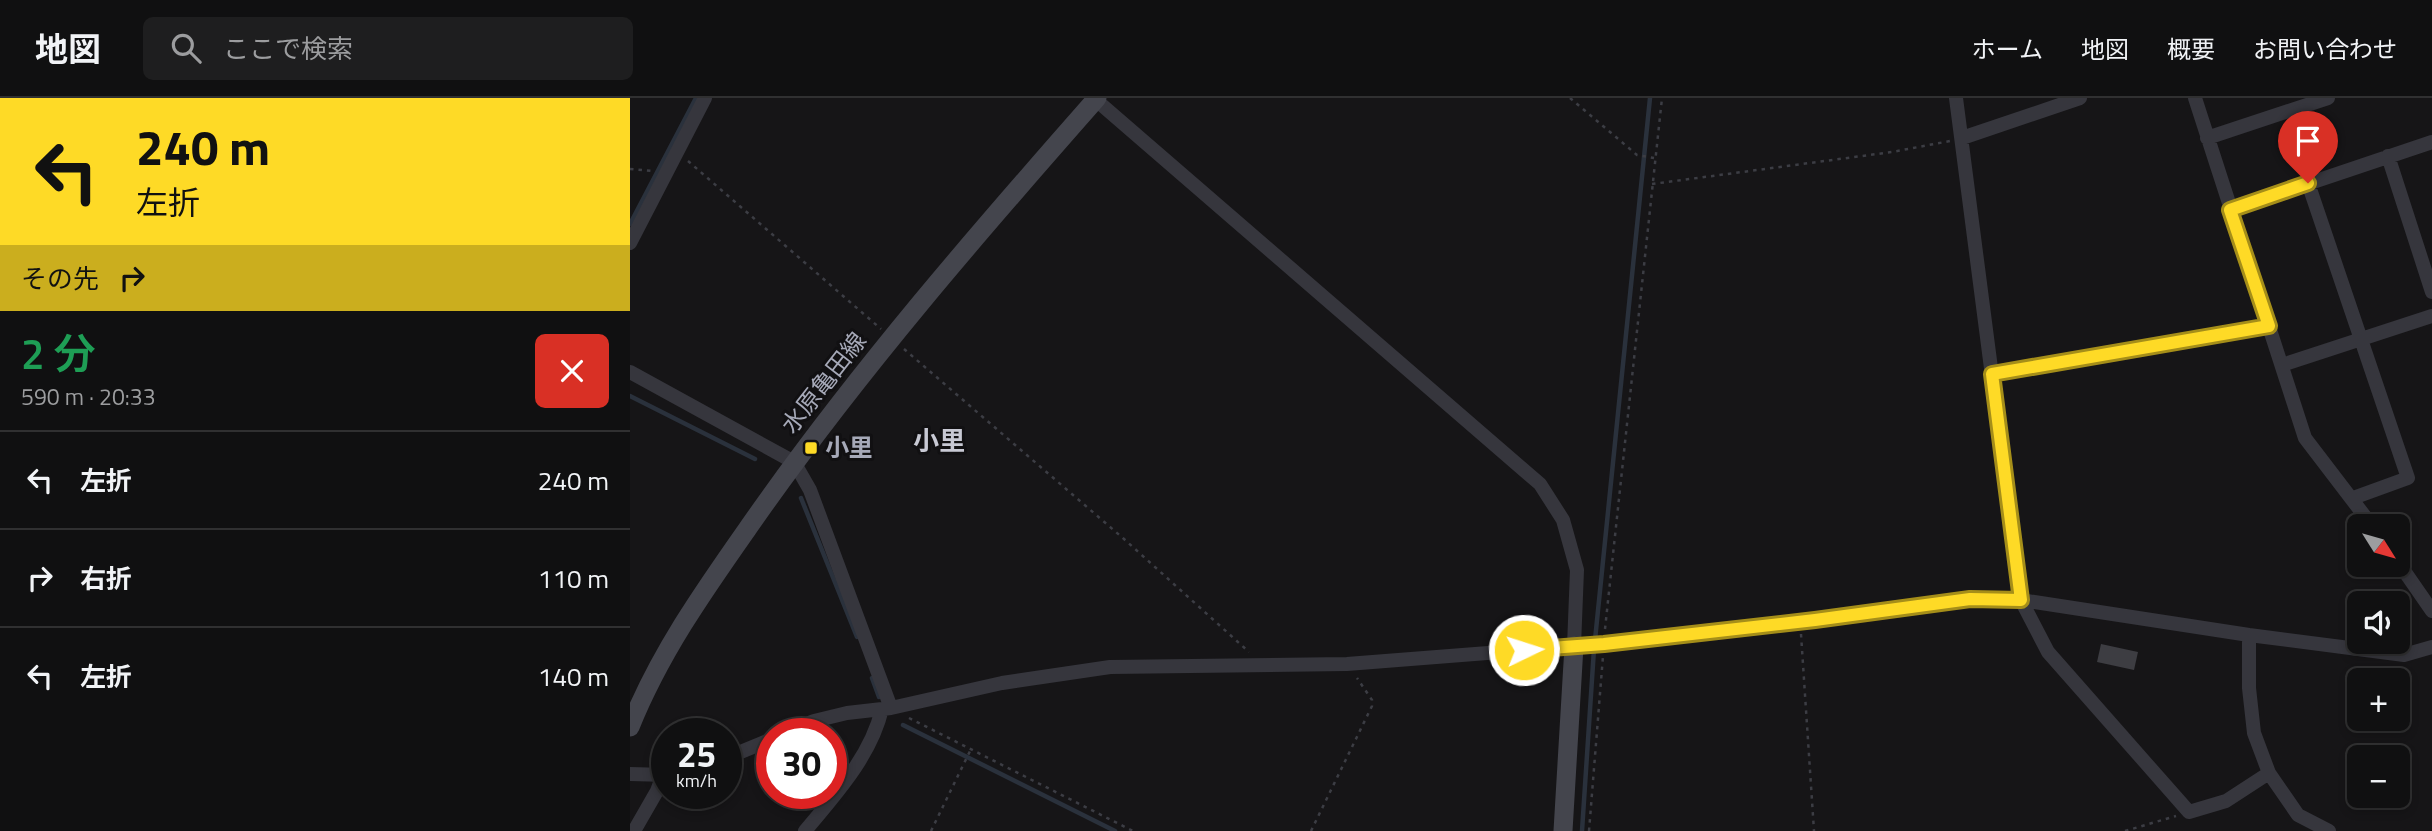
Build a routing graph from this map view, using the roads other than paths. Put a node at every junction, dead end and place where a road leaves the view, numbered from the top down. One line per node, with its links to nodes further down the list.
1 (705, 98): 13 (street)
2 (1956, 98): 7 (street)
3 (2080, 98): 7 (street)
4 (2194, 98): 8 (street)
5 (2328, 98): 8 (street)
6 (1096, 99): 21 (main road, 水原亀田線); 28 (street)
7 (1962, 138): 20 (street)
8 (2207, 138): 12 (street)
9 (2432, 142): 10 (street)
10 (2388, 156): 11 (street); 14 (street)
11 (2308, 183): 12 (street); 17 (street)
12 (2230, 210): 16 (street)
13 (630, 243)
14 (2432, 292)
15 (2432, 316): 17 (street)
16 (2269, 326): 18 (street); 20 (street)
17 (2361, 340): 18 (street); 22 (street)
18 (2282, 365): 22 (street)
19 (630, 372): 21 (street)
20 (1992, 374): 25 (street)
21 (794, 462): 30 (street); 32 (main road, 水原亀田線)
22 (2353, 498): 23 (street)
23 (2364, 514)
24 (2409, 578): 26 (street)
25 (2021, 600): 27 (street); 28 (street); 33 (street)
26 (2432, 611)
27 (2249, 635): 29 (street); 33 (street)
28 (1574, 646): 30 (street); 40 (main road)
29 (2432, 647)
30 (887, 709): 31 (street); 39 (street)
31 (826, 718)
32 (630, 727)
33 (2269, 773): 37 (street)
34 (630, 774): 35 (street)
35 (651, 775)
36 (651, 801): 38 (street)
37 (2298, 815): 41 (street); 42 (street)
38 (634, 831)
39 (805, 831)
40 (1563, 831)
41 (2308, 831)
42 (2329, 831)

